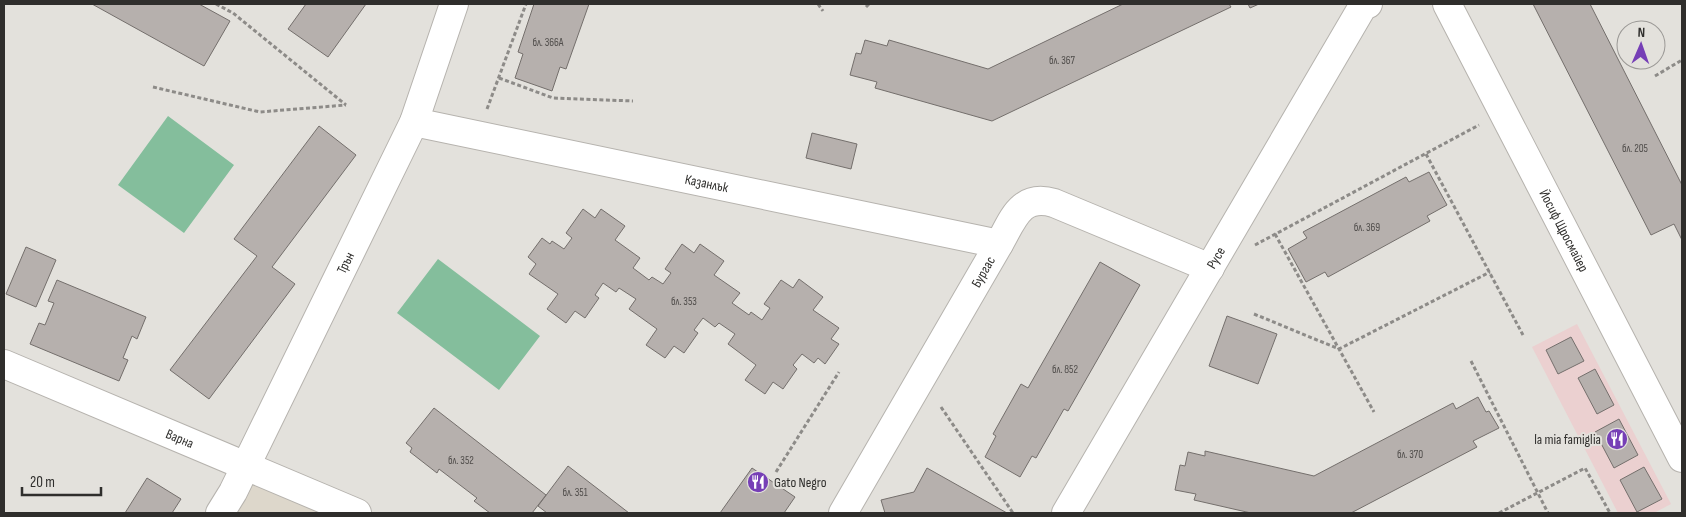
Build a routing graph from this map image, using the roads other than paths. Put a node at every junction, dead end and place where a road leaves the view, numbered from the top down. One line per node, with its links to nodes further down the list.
1 (454, 4): 4 (street, Трън)
2 (1368, 4): 6 (street, Русе)
3 (1447, 4): 8 (street, Йосиф Щросмайер)
4 (414, 122): 5 (street, Казанлък); 9 (street, Трън)
5 (999, 244): 6 (street, Бургас); 12 (street, Бургас)
6 (1210, 268): 13 (street, Русе)
7 (4, 364): 9 (street, Варна)
8 (1682, 458)
9 (245, 467): 10 (street, Трън); 11 (street, Варна)
10 (220, 513)
11 (357, 513)
12 (843, 513)
13 (1066, 513)

